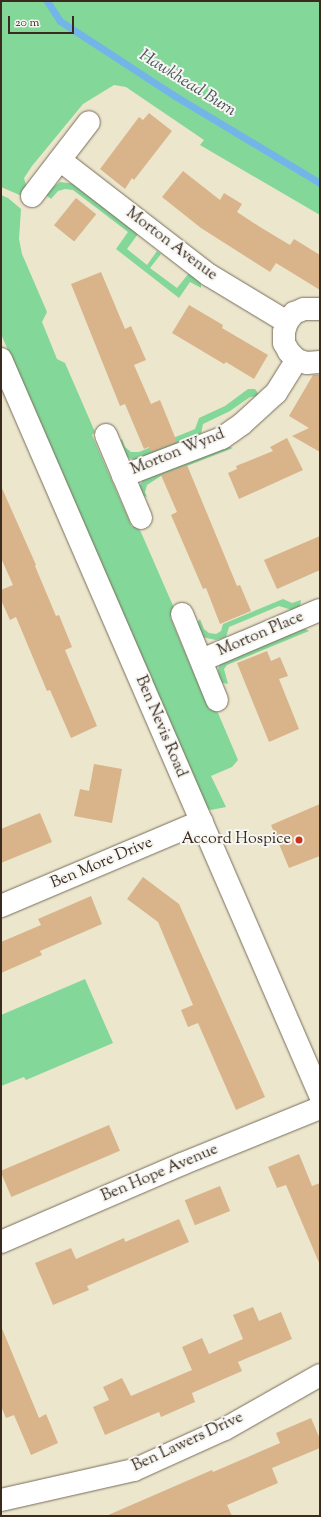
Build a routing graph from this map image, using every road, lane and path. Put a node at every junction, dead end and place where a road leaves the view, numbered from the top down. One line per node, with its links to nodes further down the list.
1 (89, 122): 2 (street)
2 (60, 160): 3 (street); 5 (street, Morton Avenue)
3 (32, 196)
4 (320, 310): 5 (street)
5 (287, 322): 7 (street)
6 (1, 359): 16 (street, Ben Nevis Road)
7 (297, 360): 8 (street); 10 (street, Morton Wynd)
8 (320, 362)
9 (106, 435): 10 (street)
10 (123, 476): 11 (street)
11 (141, 518)
12 (320, 610): 14 (street, Morton Place)
13 (182, 614): 14 (street, Morton Place)
14 (202, 660): 15 (street, Morton Place)
15 (217, 700)
16 (202, 821): 17 (street, Ben More Drive); 18 (street, Ben Nevis Road)
17 (1, 906)
18 (320, 1096)
19 (320, 1108): 20 (street, Ben Hope Avenue)
20 (1, 1242)
21 (320, 1375): 22 (street, Ben Lawers Drive)
22 (2, 1498)

